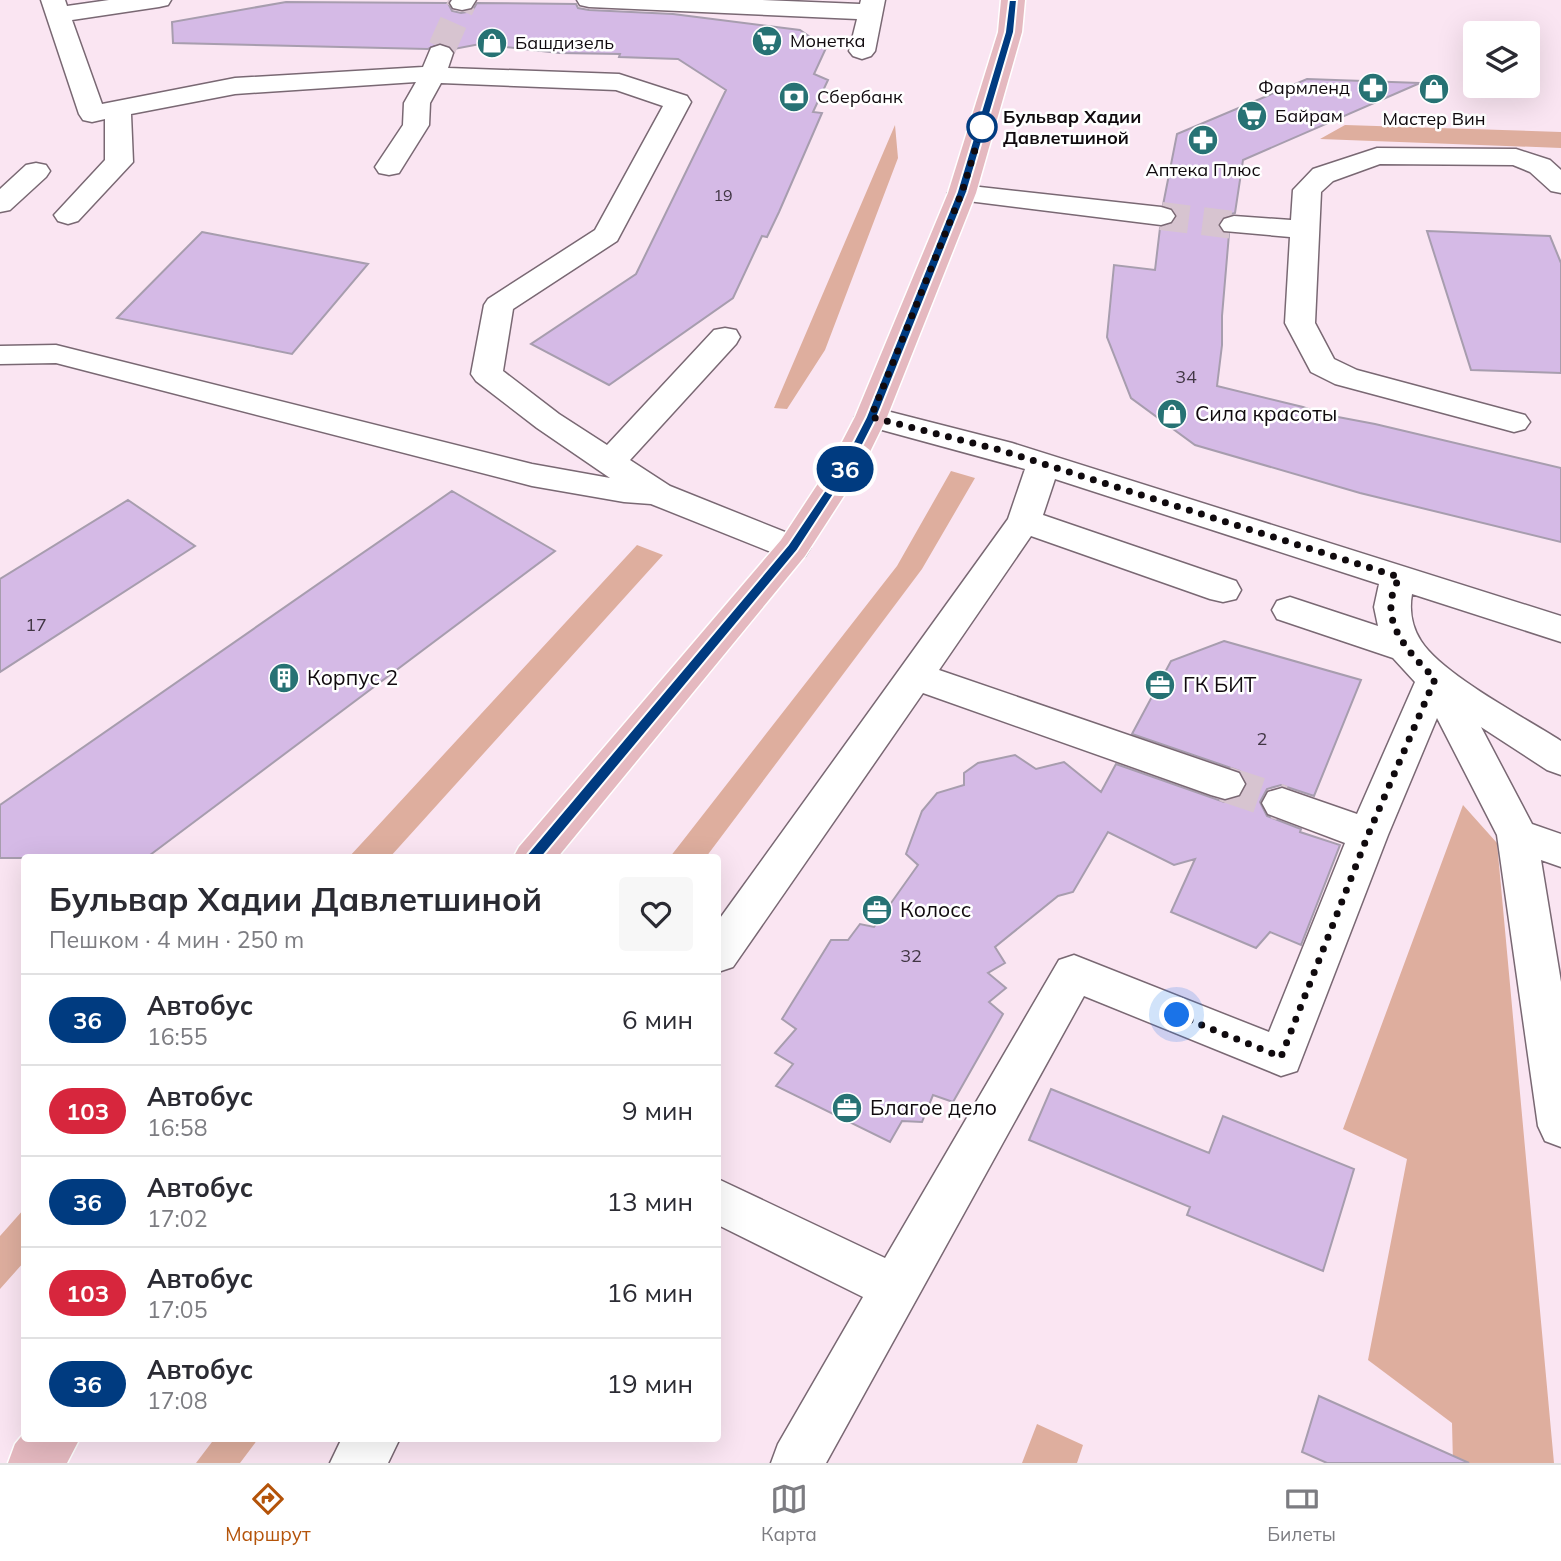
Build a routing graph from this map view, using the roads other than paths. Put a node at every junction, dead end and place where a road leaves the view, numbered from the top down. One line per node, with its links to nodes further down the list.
1 (159, 0): 6 (lane)
2 (589, 0): 4 (lane)
3 (1013, 0): 13 (main road)
4 (689, 2): 5 (lane)
5 (872, 6): 7 (lane)
6 (55, 7): 9 (lane)
7 (862, 51)
8 (437, 62): 9 (lane); 10 (lane); 23 (lane)
9 (118, 108): 15 (lane)
10 (389, 167)
11 (36, 171): 14 (lane)
12 (1561, 185): 18 (lane)
13 (962, 192): 16 (lane); 21 (main road)
14 (0, 204)
15 (68, 215)
16 (1161, 216)
17 (1234, 225): 18 (lane)
18 (1305, 229): 22 (lane)
19 (725, 337): 23 (lane)
20 (0, 355): 25 (lane)
21 (871, 417): 24 (lane); 27 (main road)
22 (1514, 422)
23 (610, 461): 25 (lane)
24 (1043, 465): 26 (lane); 28 (lane)
25 (658, 494): 27 (lane)
26 (1024, 521): 29 (lane); 33 (lane)
27 (793, 548): 41 (main road)
28 (1399, 577): 31 (lane); 32 (lane)
29 (1223, 590)
30 (1290, 610): 32 (lane)
31 (1561, 629)
32 (1406, 649): 34 (lane)
33 (915, 676): 36 (lane); 42 (lane)
34 (1435, 679): 35 (lane); 38 (lane); 39 (lane)
35 (1561, 761)
36 (1225, 784)
37 (1282, 803): 38 (lane)
38 (1368, 835): 45 (lane)
39 (1517, 835): 40 (lane); 43 (lane)
40 (1561, 851)
41 (536, 854)
42 (721, 950)
43 (1561, 1126)
44 (721, 1203): 45 (lane)
45 (895, 1288): 50 (lane)
46 (51, 1442): 48 (main road)
47 (371, 1442): 49 (lane)
48 (34, 1463)
49 (356, 1463)
50 (797, 1463)

